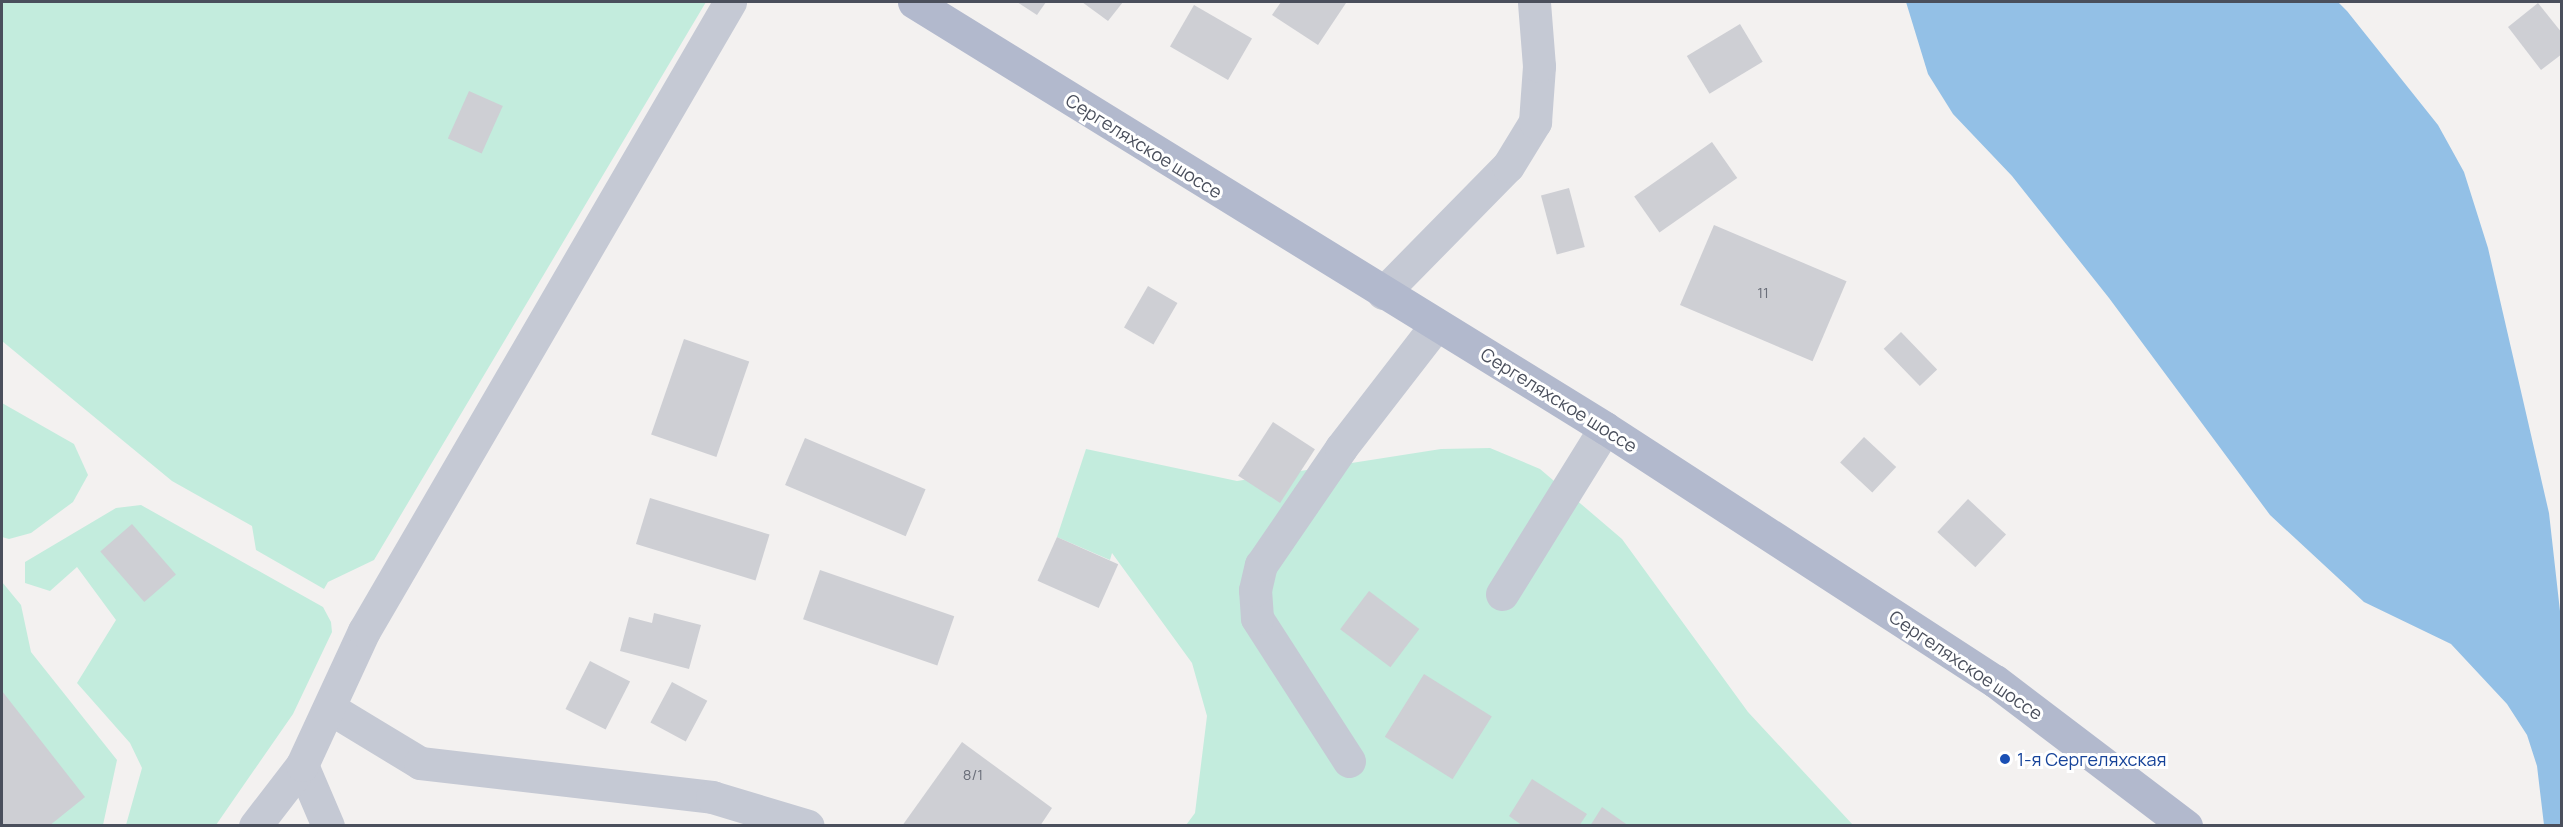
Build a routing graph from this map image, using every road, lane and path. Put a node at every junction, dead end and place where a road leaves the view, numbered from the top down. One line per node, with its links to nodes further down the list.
1 (730, 2): 8 (street)
2 (914, 2): 4 (main road, Сергеляхское шоссе)
3 (1534, 2): 4 (street)
4 (1383, 293): 5 (main road, Сергеляхское шоссе)
5 (1436, 325): 6 (main road, Сергеляхское шоссе); 9 (street)
6 (1605, 428): 7 (street); 14 (main road, Сергеляхское шоссе)
7 (1502, 594)
8 (331, 709): 10 (street); 13 (street)
9 (1349, 761)
10 (302, 765): 11 (street); 12 (street)
11 (255, 825)
12 (328, 825)
13 (808, 825)
14 (2186, 825)

